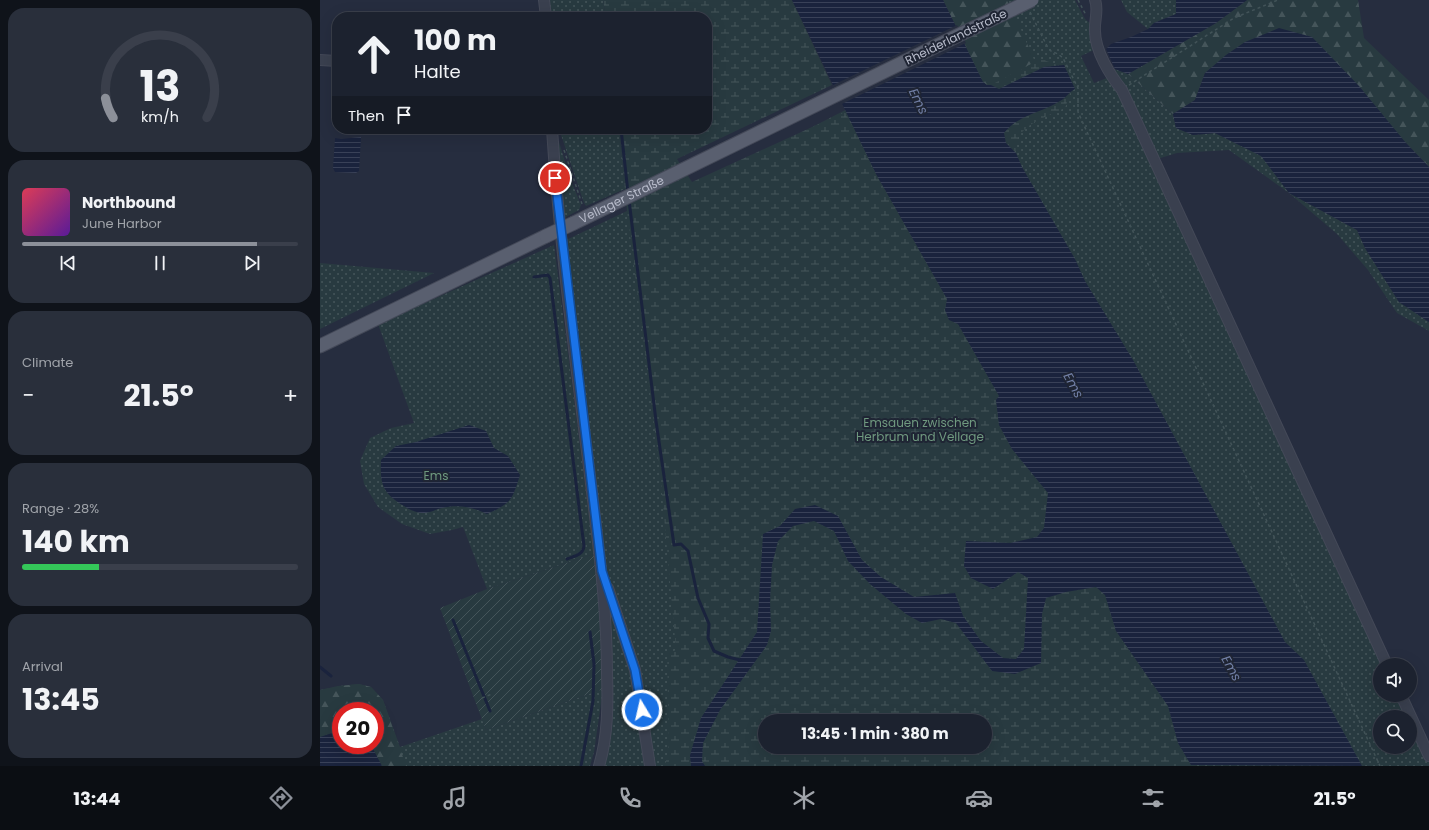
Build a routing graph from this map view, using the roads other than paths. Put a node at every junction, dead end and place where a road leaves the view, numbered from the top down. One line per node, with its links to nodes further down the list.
1 (544, 0): 4 (street)
2 (1095, 0): 11 (street)
3 (1030, 3): 7 (main road, Rheiderlandstraße, bridge)
4 (545, 12)
5 (320, 60): 6 (street)
6 (332, 61)
7 (880, 74): 9 (main road, Vellager Straße, bridge)
8 (552, 134): 10 (street)
9 (320, 346)
10 (602, 571): 14 (street); 15 (street)
11 (1384, 658)
12 (1404, 702): 13 (street)
13 (1429, 756)
14 (600, 766)
15 (650, 766)

